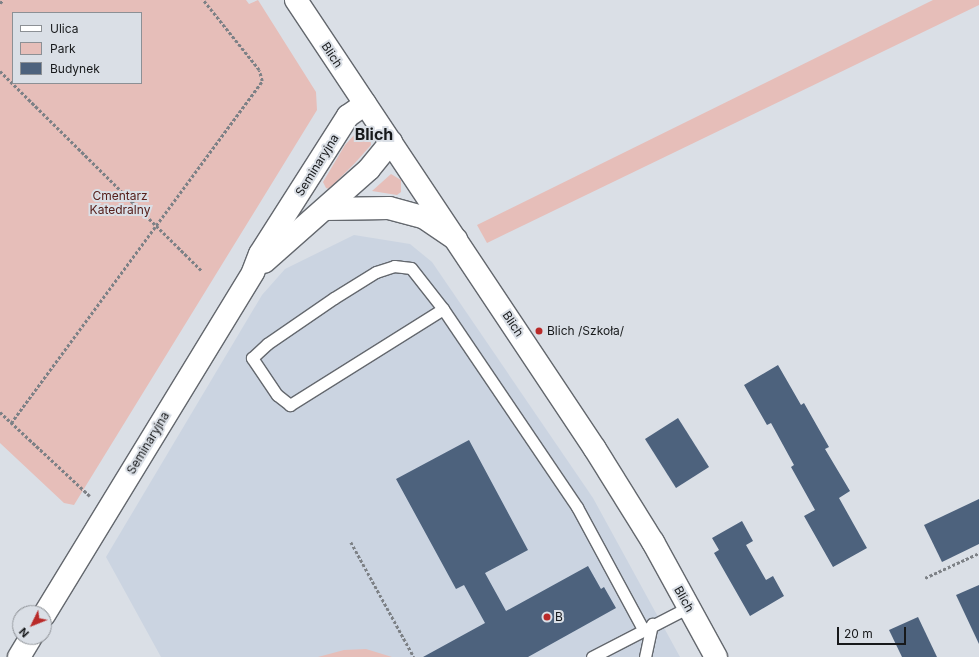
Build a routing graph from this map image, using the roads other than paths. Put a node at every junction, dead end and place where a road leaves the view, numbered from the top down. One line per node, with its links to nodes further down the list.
1 (296, 0): 2 (street, Blich)
2 (365, 104): 3 (street, Blich); 6 (street, Seminaryjna)
3 (390, 142): 4 (street, Seminaryjna); 5 (street, Blich)
4 (325, 210): 5 (street); 6 (street, Seminaryjna)
5 (456, 239): 9 (street, Blich)
6 (253, 272): 8 (street, Seminaryjna)
7 (443, 309): 7 (lane); 10 (lane)
8 (50, 605)
9 (689, 607): 10 (lane); 15 (street, Blich)
10 (647, 627): 13 (lane); 14 (lane)
11 (26, 645): 12 (street)
12 (19, 657)
13 (592, 657)
14 (645, 657)
15 (716, 657)

